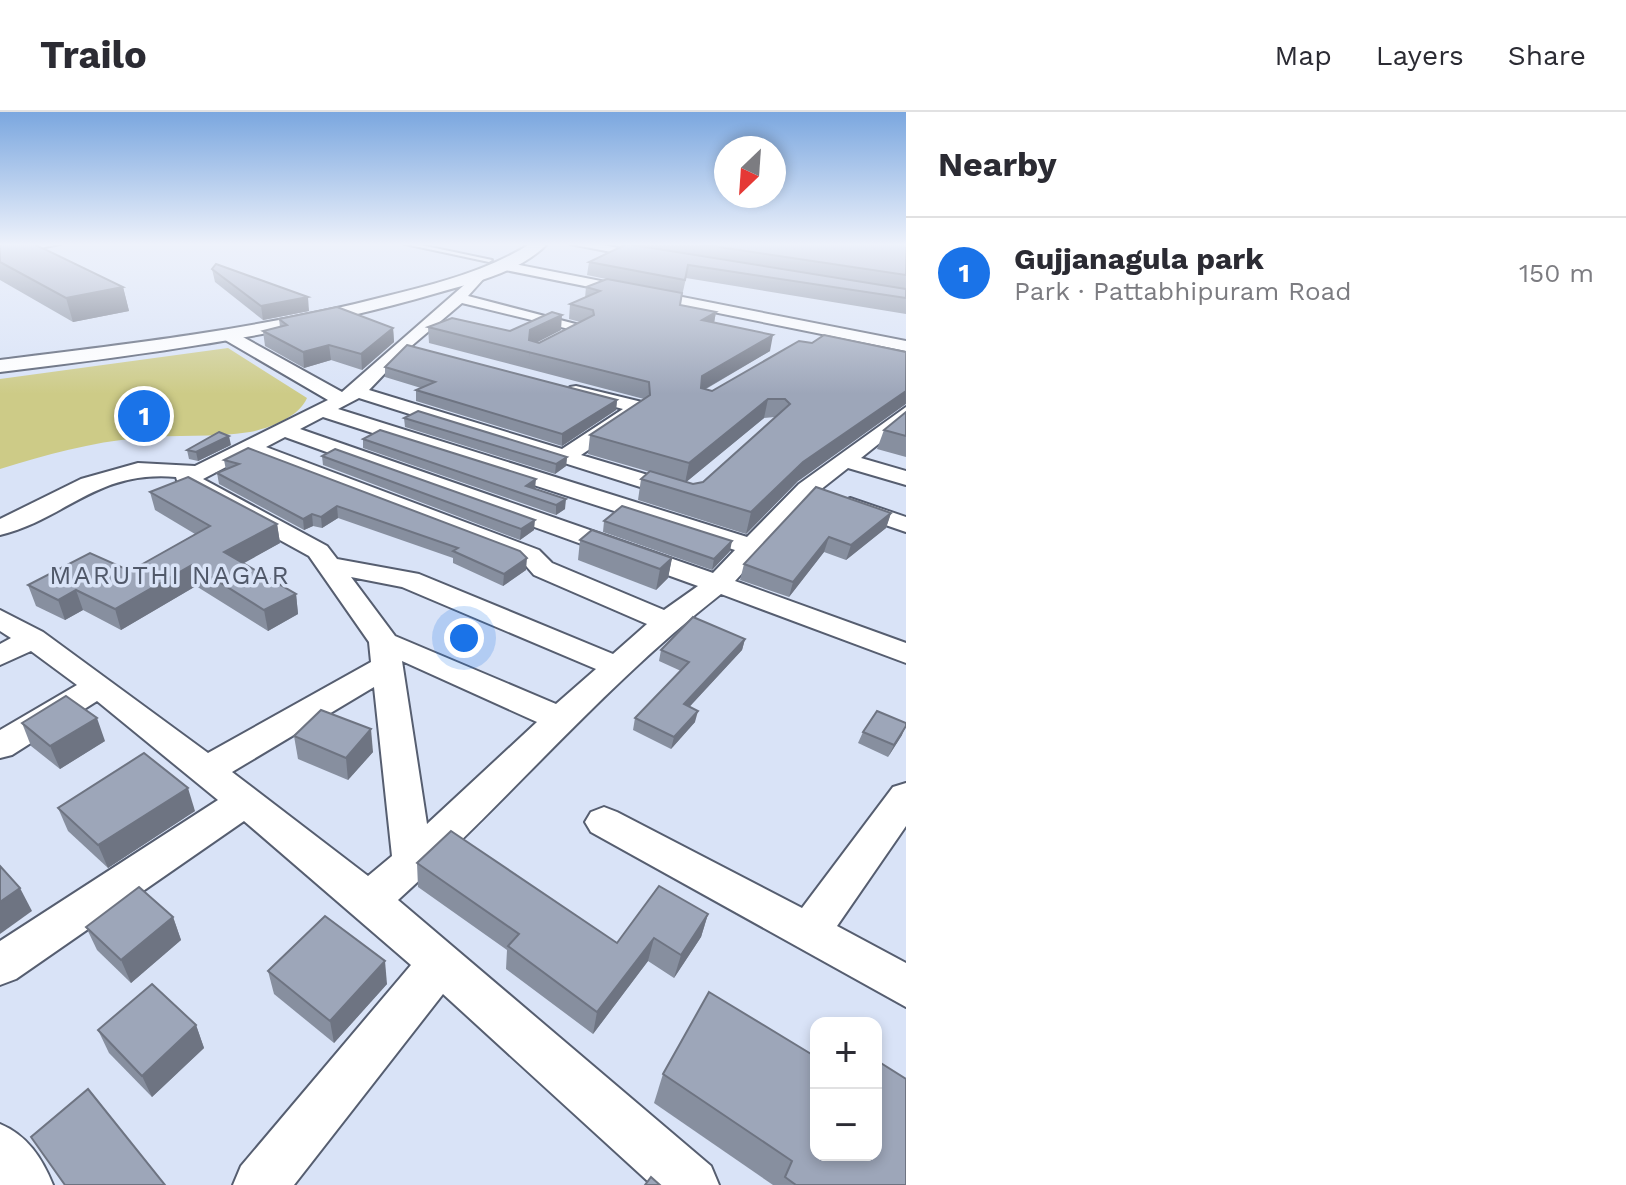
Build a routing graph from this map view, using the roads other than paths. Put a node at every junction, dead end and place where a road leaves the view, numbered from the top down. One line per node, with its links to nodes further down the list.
1 (370, 294): 13 (street)
2 (404, 294): 7 (street)
3 (463, 294): 5 (street)
4 (637, 294): 6 (street)
5 (459, 298): 8 (street); 11 (street)
6 (825, 329): 9 (street); 10 (street)
7 (226, 334): 14 (street); 16 (street)
8 (403, 345): 12 (street); 16 (street)
9 (799, 345)
10 (906, 346)
11 (537, 352)
12 (433, 353)
13 (0, 355)
14 (0, 366)
15 (551, 384): 20 (street)
16 (340, 401): 18 (street); 20 (street); 28 (street)
17 (899, 426): 21 (street)
18 (285, 430): 19 (street); 30 (street)
19 (250, 448): 22 (street); 31 (street)
20 (565, 456): 24 (street)
21 (845, 460): 23 (street); 25 (street)
22 (202, 473): 27 (street); 29 (street)
23 (906, 478)
24 (702, 485)
25 (807, 489): 26 (street); 28 (street)
26 (906, 525)
27 (0, 528)
28 (752, 547): 30 (street)
29 (328, 565): 33 (street); 35 (street)
30 (717, 584): 31 (street); 34 (street)
31 (667, 622): 35 (street)
32 (11, 638): 36 (street)
33 (385, 654): 37 (street); 39 (street); 43 (street)
34 (906, 654)
35 (617, 667): 37 (street)
36 (99, 686): 38 (street); 39 (street)
37 (560, 719): 43 (street)
38 (0, 746)
39 (204, 772): 41 (street)
40 (906, 797): 45 (street)
41 (244, 802): 44 (street); 46 (street)
42 (604, 822): 45 (street)
43 (413, 862): 44 (street)
44 (369, 900): 47 (street)
45 (808, 933): 48 (street)
46 (0, 965)
47 (439, 965): 51 (street); 52 (street)
48 (906, 986)
49 (0, 1150): 50 (street)
50 (26, 1185)
51 (260, 1185)
52 (692, 1185)

